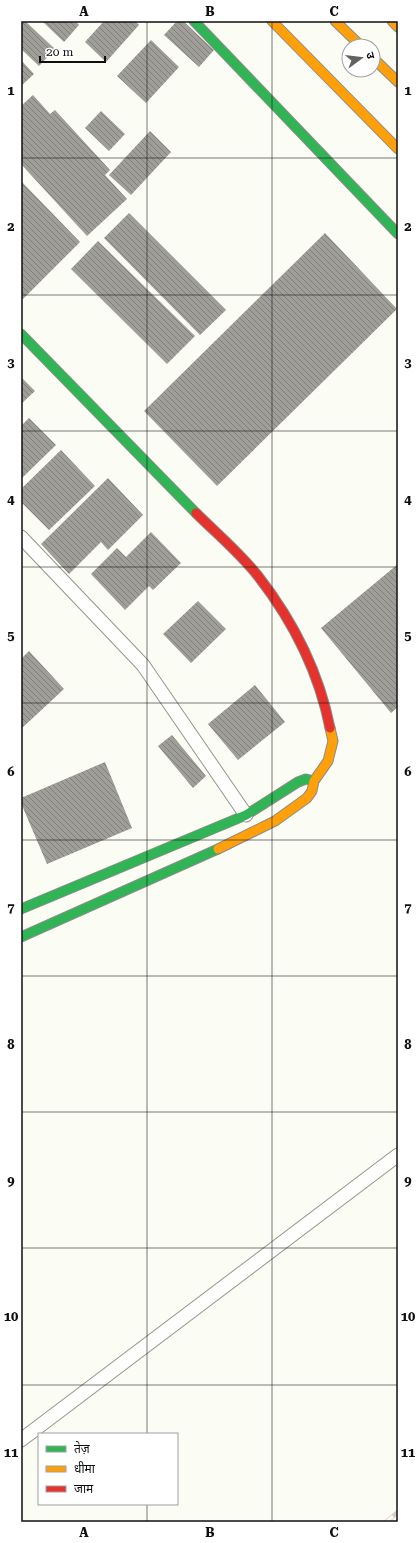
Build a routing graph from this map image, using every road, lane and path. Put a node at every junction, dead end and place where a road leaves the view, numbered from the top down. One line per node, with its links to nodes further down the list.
1 (194, 21): 10 (street)
2 (272, 21): 9 (street)
3 (335, 21): 6 (street)
4 (392, 21): 5 (street)
5 (398, 27)
6 (353, 38)
7 (381, 66): 8 (street)
8 (398, 82)
9 (398, 149)
10 (398, 234)
11 (21, 334): 13 (street)
12 (21, 537): 14 (lane)
13 (314, 781): 14 (street); 17 (street)
14 (246, 815): 15 (street)
15 (21, 909)
16 (23, 923): 17 (street)
17 (25, 935)
18 (398, 1155): 19 (lane)
19 (21, 1440)

